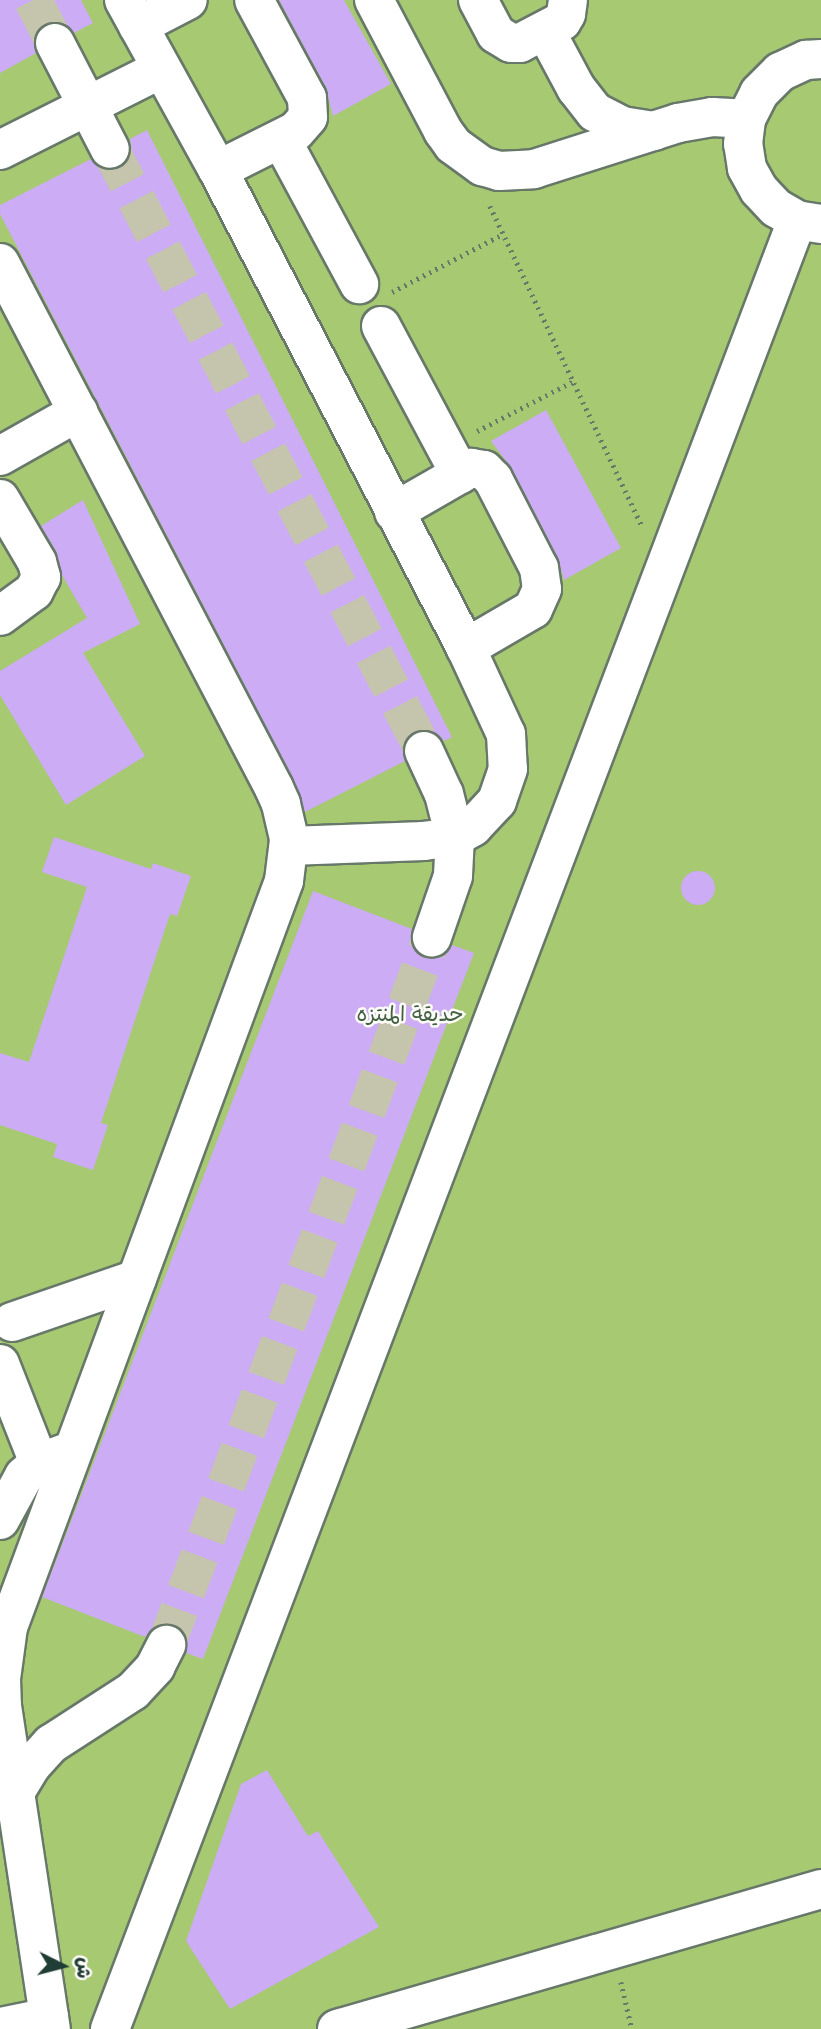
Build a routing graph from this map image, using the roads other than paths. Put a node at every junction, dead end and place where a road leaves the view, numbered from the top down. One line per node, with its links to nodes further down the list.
1 (188, 0): 6 (lane)
2 (254, 0): 14 (lane)
3 (374, 0): 13 (lane)
4 (478, 0): 7 (lane)
5 (568, 0): 7 (lane)
6 (131, 13): 10 (lane)
7 (546, 32): 13 (lane)
8 (55, 43): 11 (lane)
9 (821, 59): 12 (lane)
10 (161, 69): 11 (lane); 17 (lane)
11 (88, 106): 15 (lane); 16 (lane)
12 (746, 119): 13 (lane); 18 (lane)
13 (654, 131)
14 (281, 139): 17 (lane); 22 (lane)
15 (110, 149)
16 (0, 150)
17 (218, 170): 24 (lane)
18 (809, 222): 41 (lane)
19 (0, 262): 20 (lane)
20 (78, 412): 21 (lane); 29 (lane)
21 (0, 456)
22 (460, 474): 24 (lane); 26 (lane)
23 (0, 499): 25 (lane)
24 (394, 512): 26 (lane)
25 (0, 616)
26 (466, 648): 28 (lane)
27 (424, 751): 28 (lane)
28 (455, 836): 29 (lane); 30 (lane)
29 (289, 846): 31 (lane)
30 (432, 937)
31 (137, 1279): 32 (lane); 34 (lane)
32 (4, 1328)
33 (0, 1364): 34 (lane)
34 (56, 1458): 35 (lane); 37 (lane)
35 (0, 1520)
36 (166, 1645): 37 (lane)
37 (16, 1791): 39 (lane)
38 (821, 1889): 42 (lane)
39 (50, 2023): 40 (lane)
40 (0, 2027)
41 (110, 2029)
42 (337, 2029)

